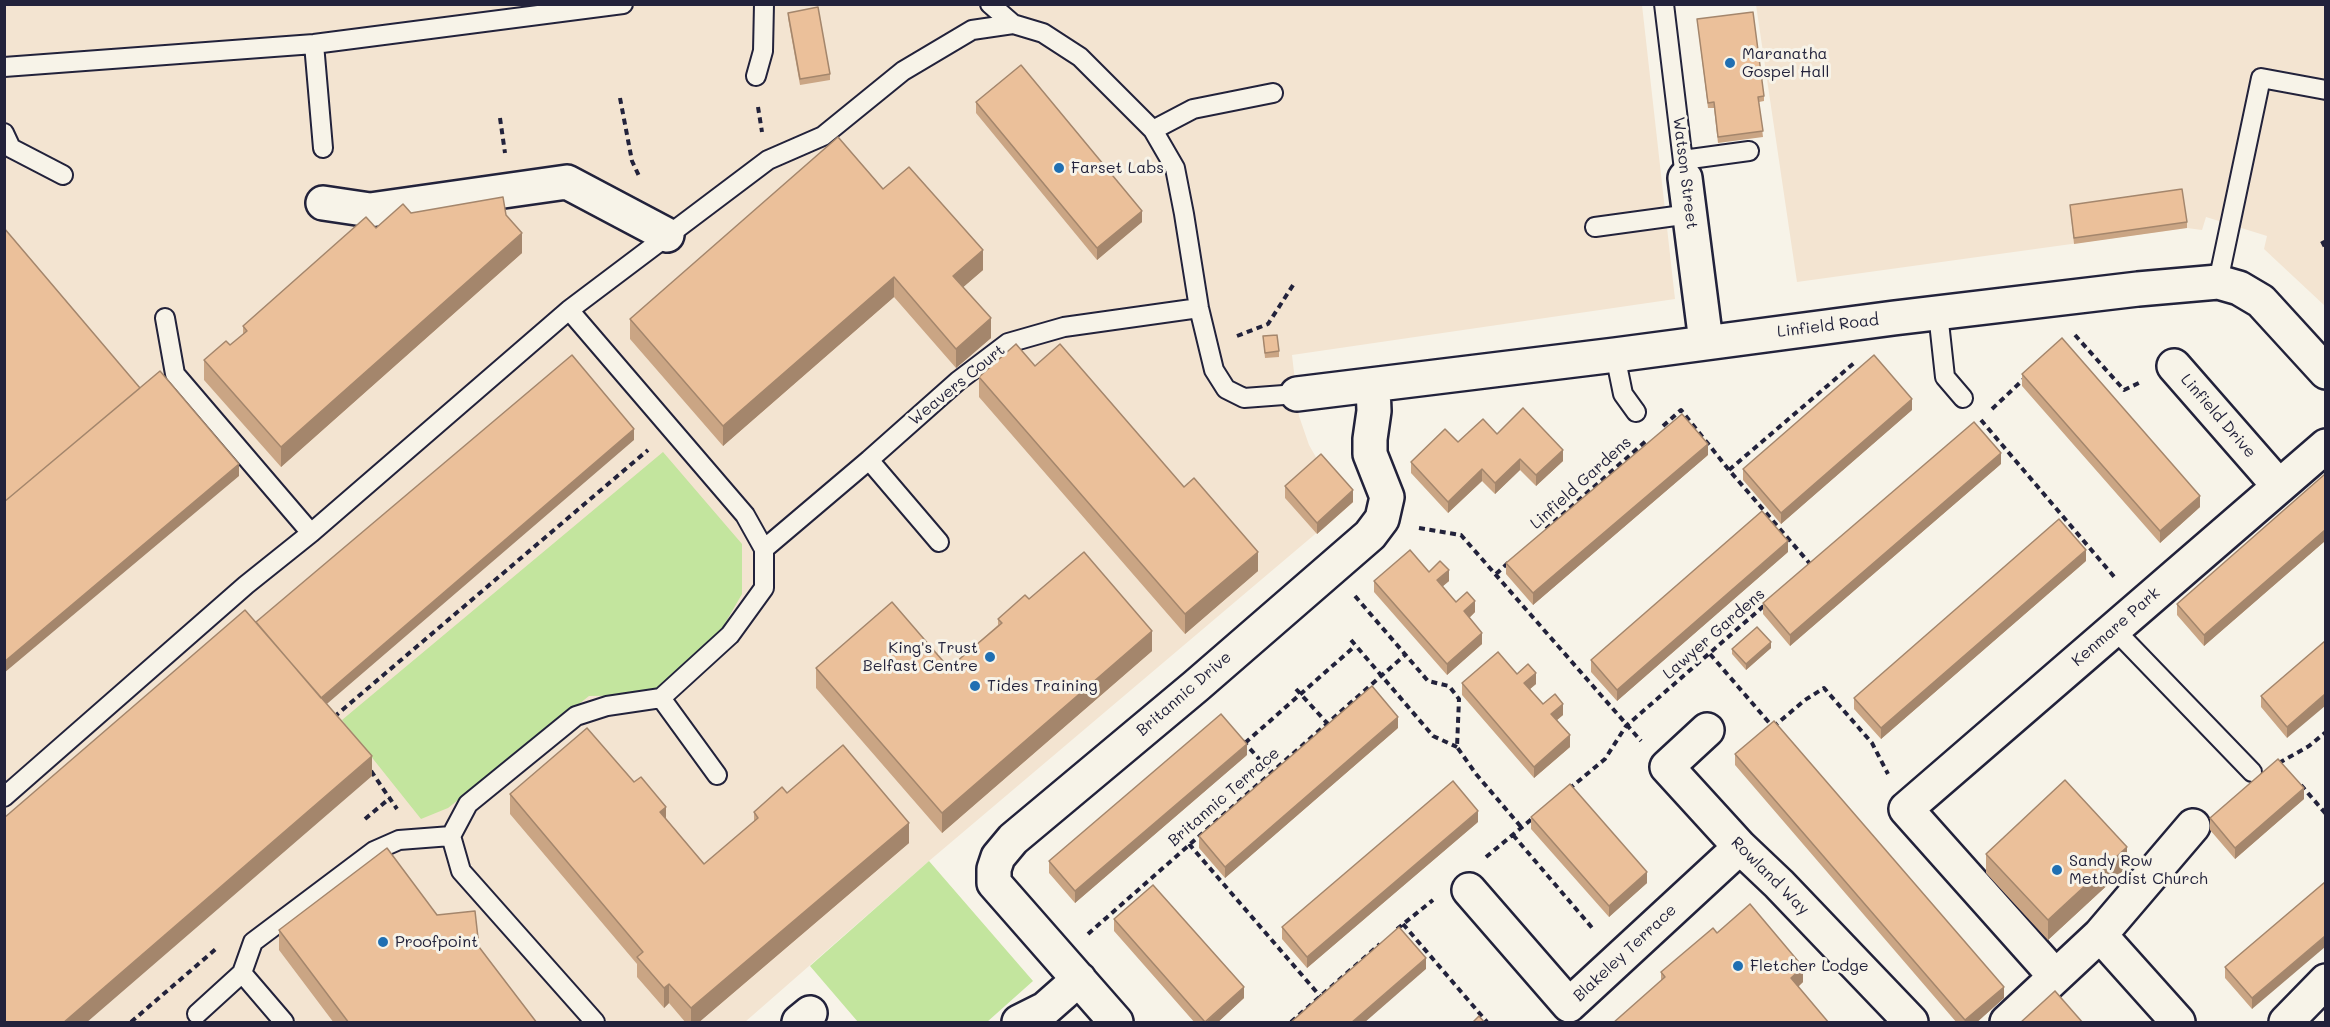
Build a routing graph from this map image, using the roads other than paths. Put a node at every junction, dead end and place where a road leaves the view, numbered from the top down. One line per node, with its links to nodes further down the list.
1 (623, 4): 6 (lane)
2 (764, 4): 8 (lane)
3 (990, 4): 5 (lane)
4 (1664, 4): 15 (lane, Watson Street)
5 (1013, 24): 11 (lane); 20 (lane)
6 (314, 44): 7 (lane); 13 (lane)
7 (4, 67)
8 (756, 76)
9 (2325, 90): 21 (lane)
10 (1273, 93): 11 (lane)
11 (1153, 130): 22 (lane)
12 (4, 133): 16 (lane)
13 (323, 148)
14 (1749, 152): 15 (lane)
15 (1684, 169): 18 (street, Watson Street)
16 (63, 175)
17 (323, 203): 20 (street)
18 (1690, 214): 19 (lane); 26 (street, Watson Street)
19 (1594, 227)
20 (667, 235): 23 (lane)
21 (2218, 282): 24 (street, Linfield Road); 29 (street, Linfield Road)
22 (1199, 308): 31 (lane); 35 (lane, Weavers Court)
23 (569, 309): 37 (lane); 39 (lane)
24 (1938, 313): 26 (street, Linfield Road); 32 (lane)
25 (165, 318): 37 (lane)
26 (1706, 342): 27 (street, Linfield Road)
27 (1614, 355): 30 (street, Linfield Road); 33 (lane)
28 (2174, 366): 36 (street, Linfield Drive)
29 (2325, 372)
30 (1373, 386): 31 (street, Linfield Road); 51 (street, Britannic Drive)
31 (1297, 394)
32 (1962, 398)
33 (1636, 412)
34 (2325, 446): 36 (street, Kenmare Park)
35 (869, 460): 38 (lane); 39 (lane, Weavers Court)
36 (2278, 485): 40 (street, Kenmare Park)
37 (310, 534): 45 (lane)
38 (939, 542)
39 (764, 549): 41 (lane)
40 (2114, 629): 43 (lane); 53 (street, Kenmare Park)
41 (661, 698): 44 (lane); 47 (lane)
42 (1707, 730): 48 (street, Rowland Way)
43 (2252, 772)
44 (717, 775)
45 (4, 798)
46 (2193, 826): 50 (street)
47 (451, 836): 52 (lane); 59 (lane)
48 (1740, 847): 56 (street, Blakeley Terrace); 61 (street, Rowland Way)
49 (1469, 890): 56 (street, Blakeley Terrace)
50 (2100, 935): 53 (street); 63 (street)
51 (1070, 969): 57 (street); 60 (street, Britannic Drive)
52 (242, 973): 55 (lane); 58 (lane)
53 (2055, 976): 62 (street)
54 (2325, 981): 64 (street)
55 (197, 1014)
56 (1566, 1014)
57 (1032, 1016)
58 (284, 1023)
59 (595, 1023)
60 (1116, 1023)
61 (1911, 1023)
62 (2007, 1023)
63 (2178, 1023)
64 (2286, 1023)

